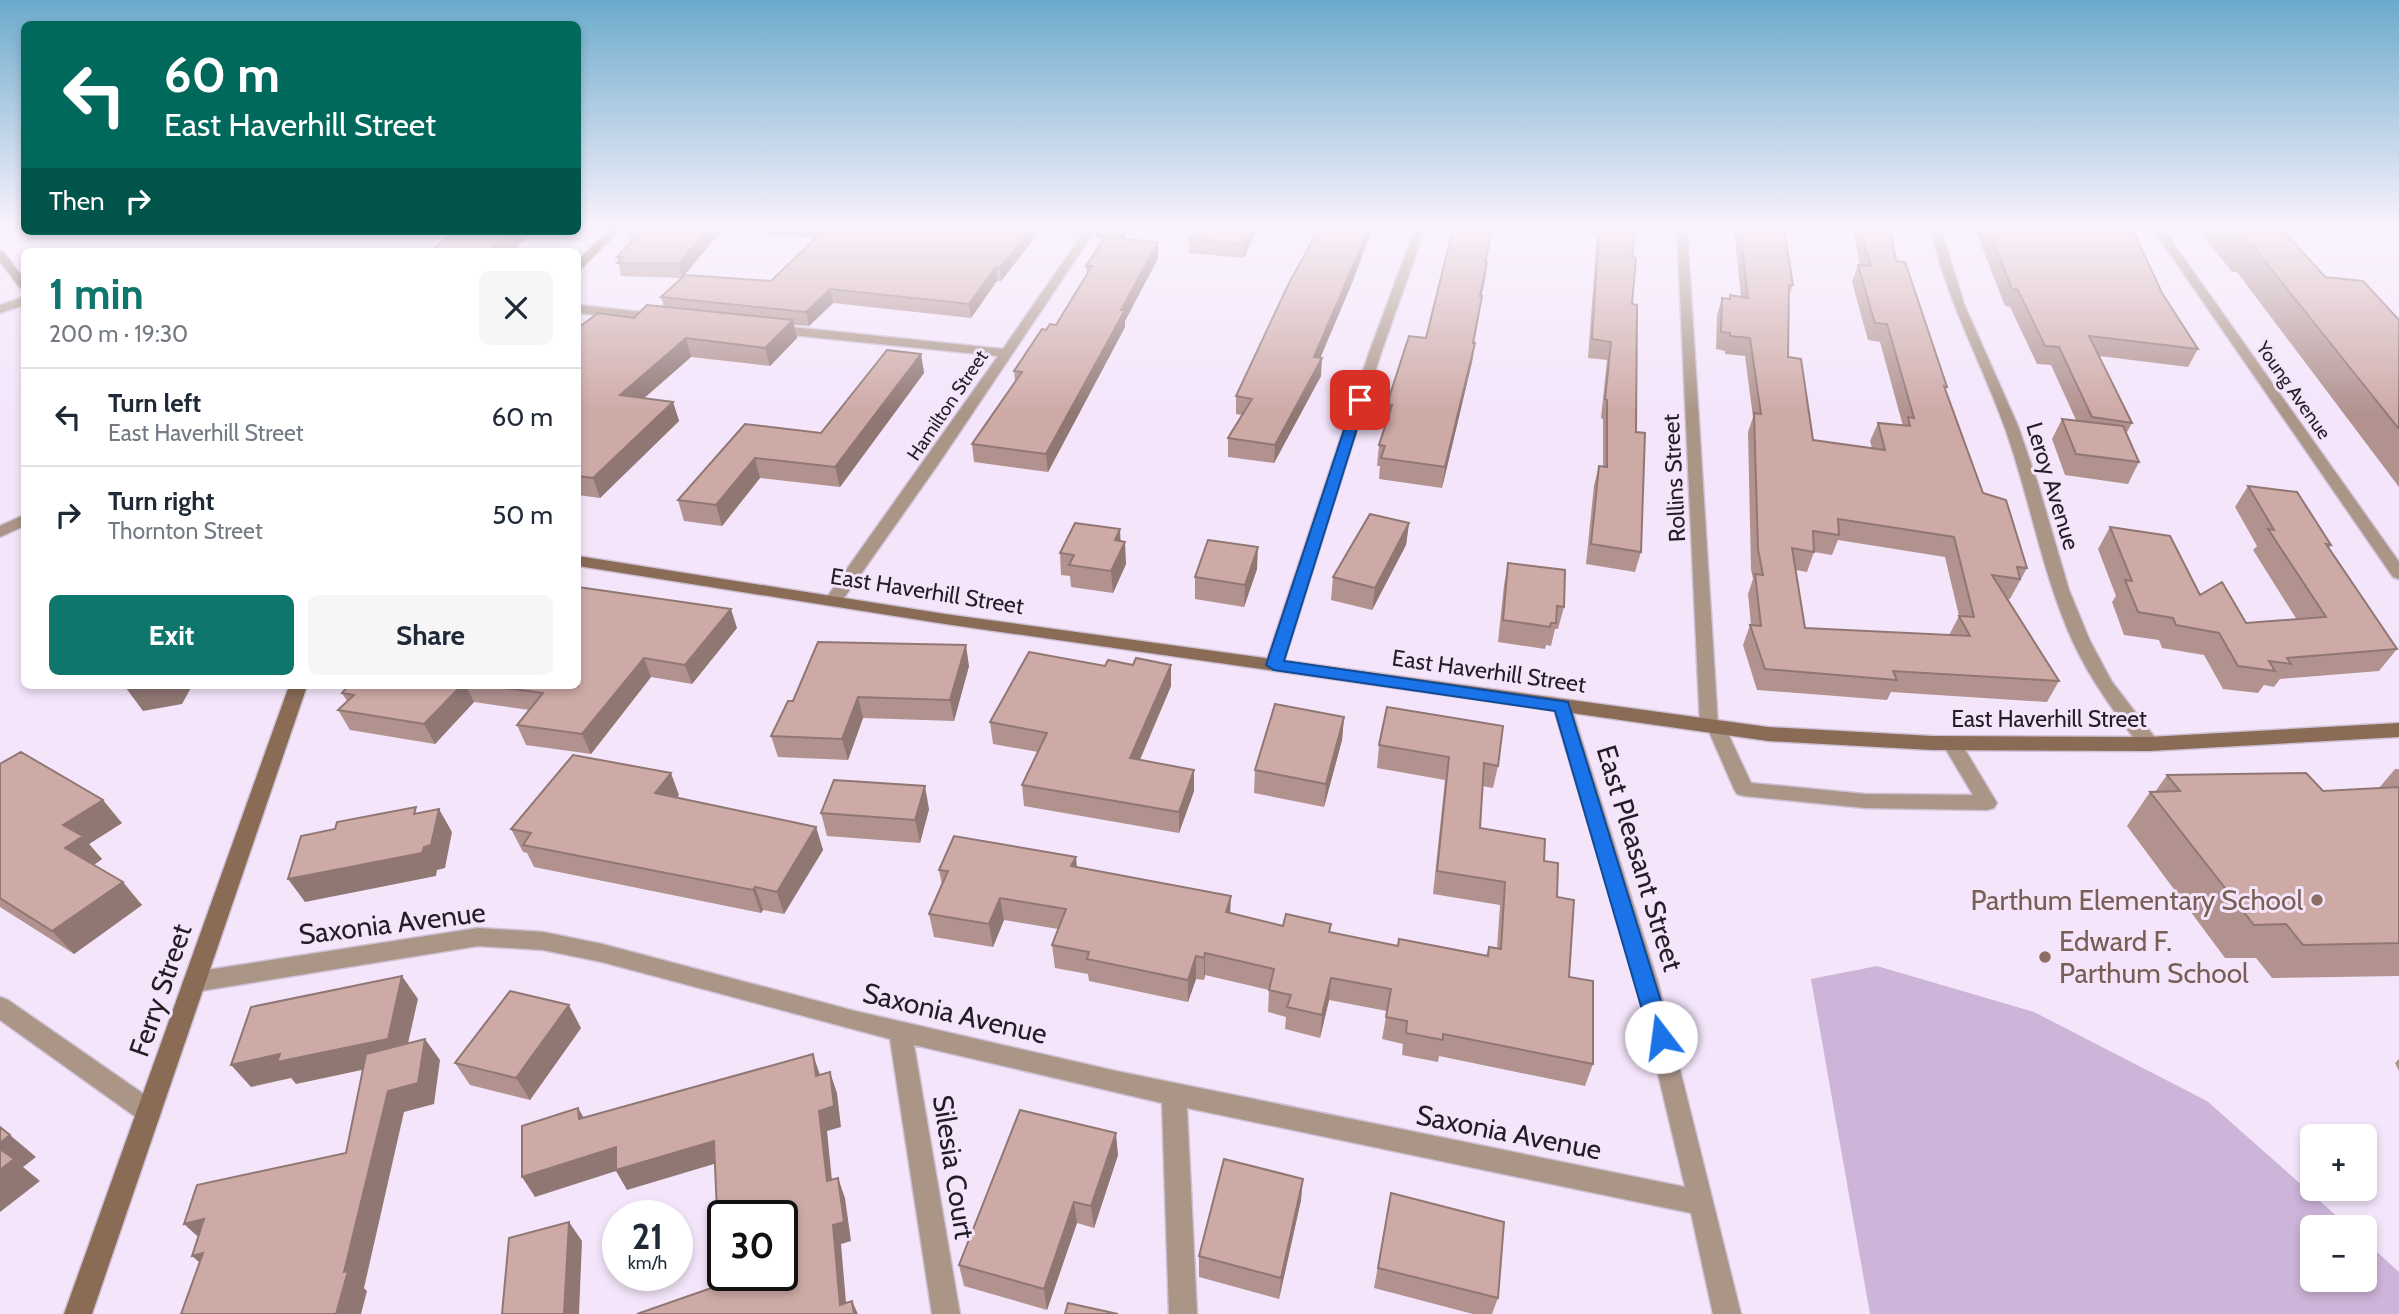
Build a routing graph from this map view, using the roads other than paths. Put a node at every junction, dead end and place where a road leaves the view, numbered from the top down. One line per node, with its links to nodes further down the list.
1 (1049, 290): 11 (street, Hamilton Street)
2 (1398, 290): 17 (street)
3 (1686, 290): 20 (street, Rollins Street)
4 (1954, 290): 23 (street, Leroy Avenue)
5 (2201, 290): 15 (street, Young Avenue)
6 (21, 302): 7 (street)
7 (0, 309)
8 (581, 309): 9 (street)
9 (674, 319)
10 (757, 328): 11 (street)
11 (1006, 353): 16 (street, Hamilton Street)
12 (21, 522): 13 (street)
13 (0, 532)
14 (581, 561): 16 (main road, East Haverhill Street)
15 (2399, 574)
16 (833, 601): 17 (main road, East Haverhill Street)
17 (1274, 665): 19 (main road, East Haverhill Street)
18 (297, 689): 24 (main road, Ferry Street)
19 (1562, 706): 20 (main road, East Haverhill Street); 29 (street, East Pleasant Street)
20 (1712, 726): 22 (main road, East Haverhill Street); 22 (street)
21 (2399, 730): 23 (main road, East Haverhill Street)
22 (1951, 743): 23 (main road, East Haverhill Street)
23 (2149, 744)
24 (194, 982): 26 (street, Saxonia Avenue); 28 (main road, Ferry Street)
25 (0, 1007): 28 (street)
26 (900, 1031): 27 (street, Saxonia Avenue); 31 (street, Silesia Court)
27 (1174, 1094): 29 (street, Saxonia Avenue); 32 (street)
28 (149, 1112): 30 (main road, Ferry Street)
29 (1702, 1203): 33 (street, East Pleasant Street)
30 (78, 1314)
31 (946, 1314)
32 (1183, 1314)
33 (1727, 1314)

